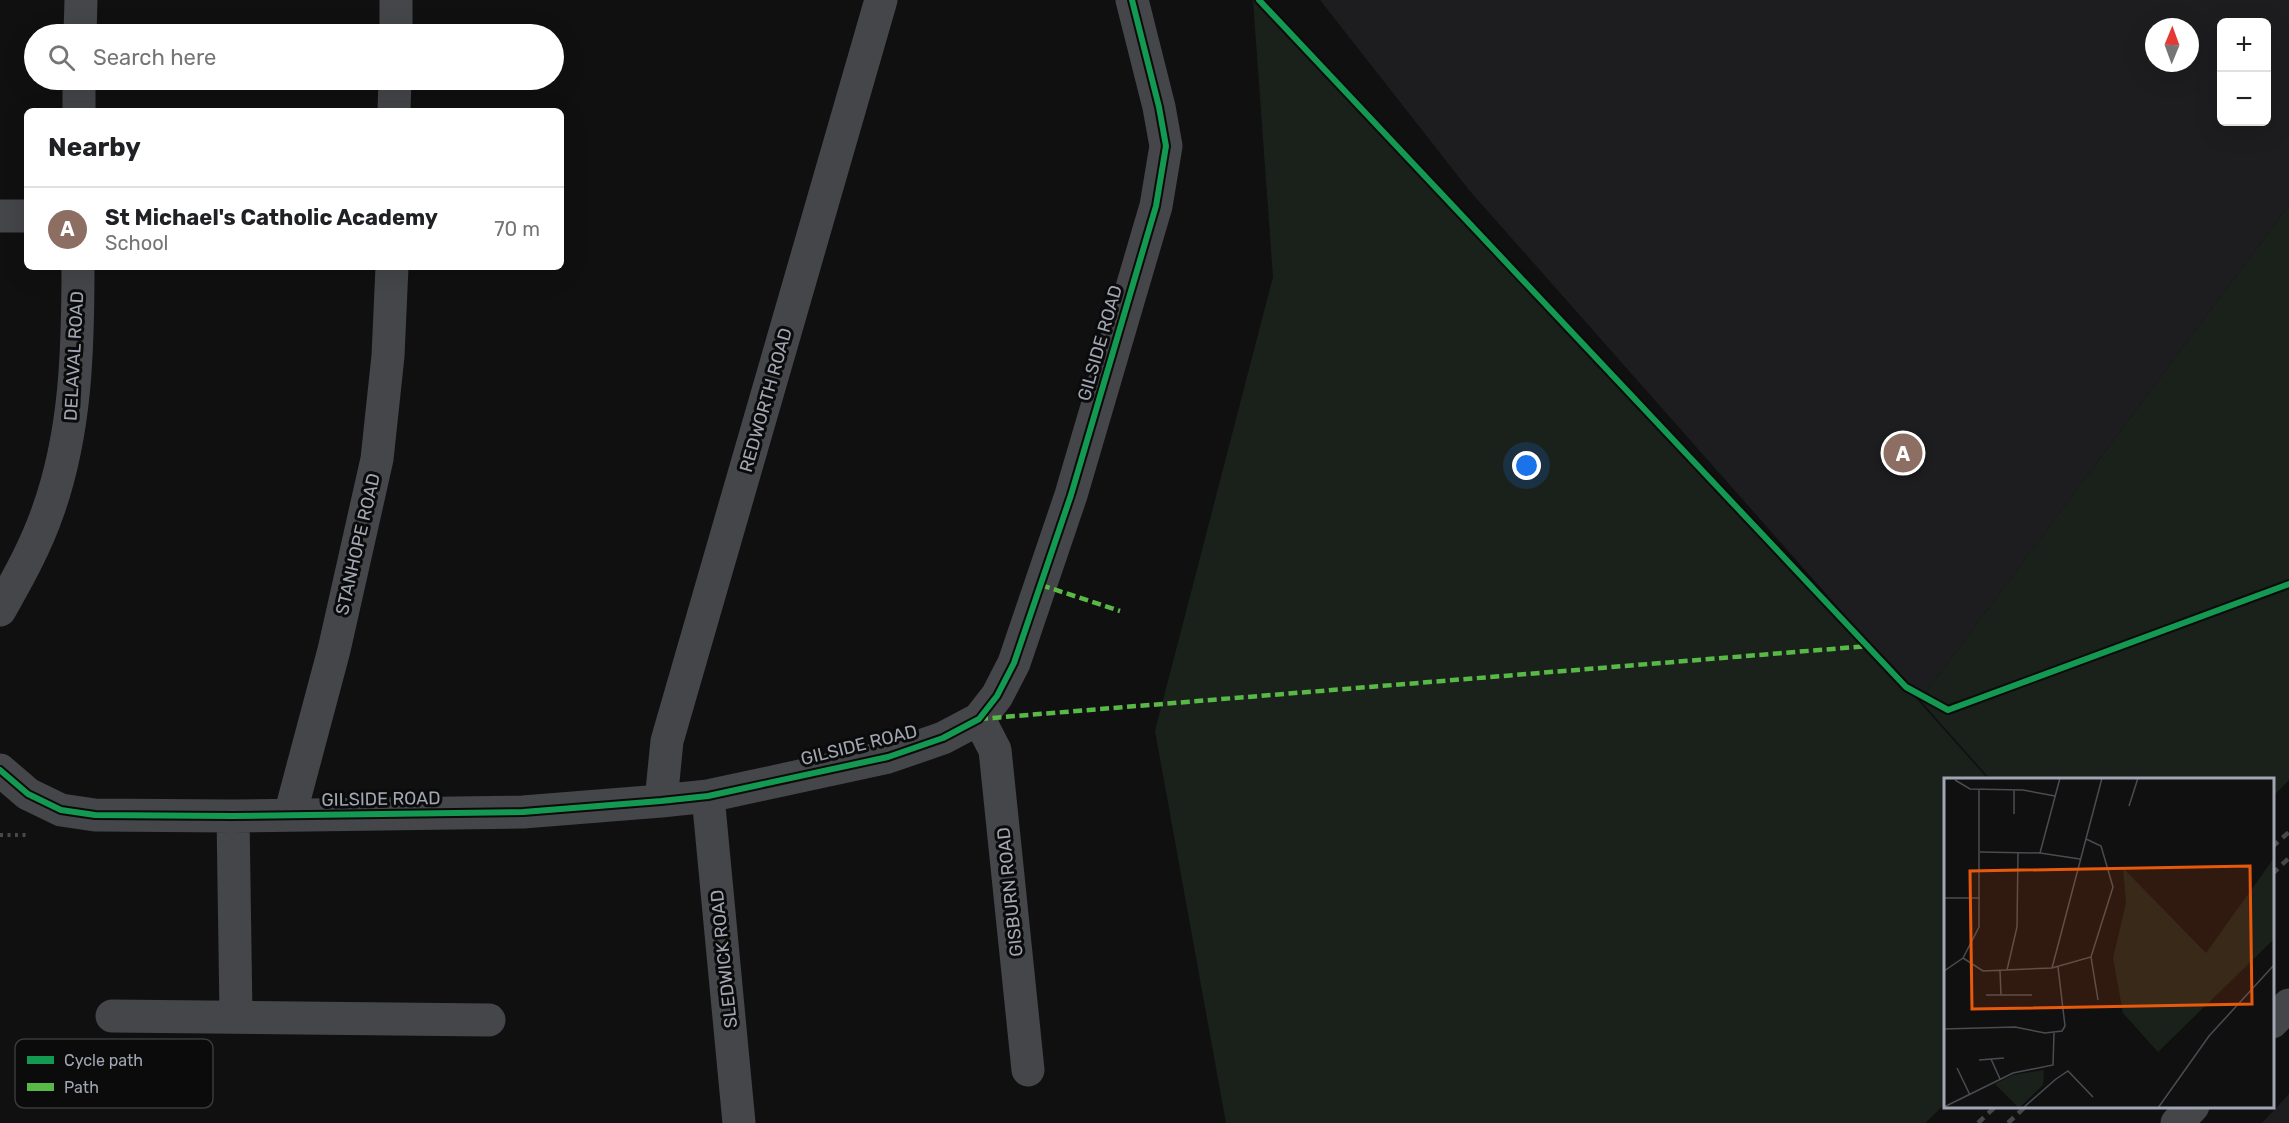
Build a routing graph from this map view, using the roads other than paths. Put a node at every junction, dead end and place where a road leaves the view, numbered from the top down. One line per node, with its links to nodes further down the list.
1 (81, 0): 5 (street)
2 (396, 0): 6 (street)
3 (881, 0): 19 (street, REDWORTH ROAD)
4 (1132, 0): 16 (street, GILSIDE ROAD)
5 (80, 24)
6 (396, 24)
7 (79, 90): 9 (street)
8 (395, 90): 10 (street)
9 (79, 108)
10 (394, 108)
11 (0, 216): 12 (street)
12 (24, 216)
13 (78, 270): 15 (street, DELAVAL ROAD)
14 (392, 270): 20 (street, STANHOPE ROAD)
15 (0, 610)
16 (979, 719): 18 (street, GILSIDE ROAD); 27 (street, GISBURN ROAD)
17 (0, 770): 21 (street, GILSIDE ROAD)
18 (708, 796): 19 (street, GILSIDE ROAD); 29 (street, SLEDWICK ROAD)
19 (661, 801): 20 (street, GILSIDE ROAD)
20 (290, 815): 21 (street, GILSIDE ROAD)
21 (233, 816): 24 (street)
22 (2289, 1005): 26 (street)
23 (112, 1016): 24 (street)
24 (236, 1016): 25 (street)
25 (489, 1020)
26 (2274, 1020)
27 (1028, 1070)
28 (2192, 1108): 30 (street)
29 (739, 1123)
30 (2177, 1123)

